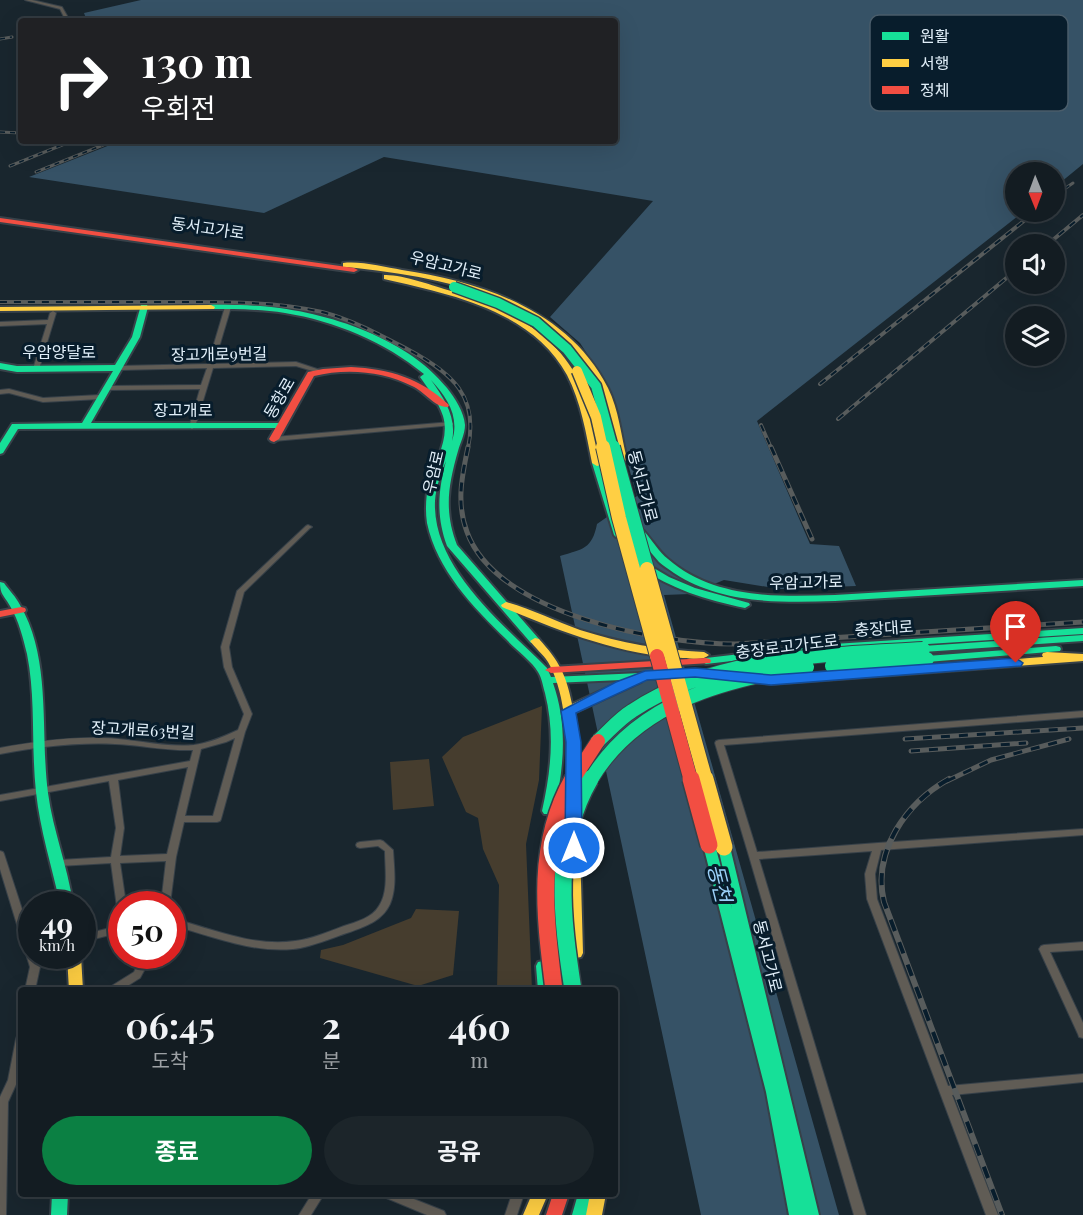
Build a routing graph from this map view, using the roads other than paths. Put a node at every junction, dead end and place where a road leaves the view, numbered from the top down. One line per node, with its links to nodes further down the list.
1 (27, 0): 2 (street)
2 (66, 18)
3 (0, 218): 4 (main road, 동서고가로); 5 (main road, 동서고가로)
4 (346, 265): 27 (main road, 우암고가로, bridge); 99 (main road, 동서고가로, bridge)
5 (367, 272): 29 (main road, 우암고가로, bridge); 98 (main road, 동서고가로, bridge)
6 (227, 309): 7 (main road, 우암로); 12 (street); 19 (main road, 우암로); 30 (main road, 우암로)
7 (144, 310): 8 (main road, 우암로); 9 (main road, 우암로); 13 (main road)
8 (0, 311): 9 (main road, 우암로)
9 (52, 317): 10 (street); 14 (street)
10 (0, 324)
11 (0, 366): 14 (main road, 우암양달로)
12 (209, 367): 13 (street, 장고개로9번길); 15 (street, 장고개로9번길); 16 (street)
13 (118, 368): 14 (main road, 우암양달로); 18 (main road)
14 (36, 369)
15 (318, 370): 19 (main road, 동항로); 22 (main road, 동항로)
16 (203, 387): 18 (street); 23 (street)
17 (0, 392): 18 (street)
18 (103, 392): 21 (main road)
19 (445, 405): 20 (main road, 우암로)
20 (451, 424): 24 (street, 동항로); 40 (main road, 우암로)
21 (85, 426): 23 (main road, 장고개로); 25 (main road, 장고개로)
22 (281, 426): 23 (main road, 장고개로); 24 (main road, 동항로)
23 (192, 427)
24 (274, 439)
25 (0, 451)
26 (308, 527): 44 (street)
27 (1083, 583)
28 (0, 585): 31 (main road)
29 (1083, 589)
30 (501, 603): 38 (main road, bridge); 40 (main road, 우암로)
31 (21, 610): 32 (main road); 45 (main road)
32 (0, 614)
33 (1081, 633): 36 (main road, 충장로고가도로); 38 (main road, 충장대로)
34 (1083, 647): 35 (main road, 충장로고가도로)
35 (1005, 653): 36 (main road, 충장로고가도로); 37 (main road)
36 (925, 654): 74 (main road, 충장로고가도로, bridge); 75 (main road, 충장로고가도로, bridge)
37 (1083, 657): 38 (main road)
38 (691, 664): 39 (main road, bridge); 41 (main road, bridge)
39 (583, 673): 40 (main road); 41 (main road)
40 (552, 675): 42 (main road, 우암로); 73 (main road, 우암로)
41 (645, 675): 42 (main road)
42 (568, 711): 76 (main road, 우암로)
43 (1083, 714): 58 (street)
44 (241, 732): 46 (street, 장고개로63번길); 52 (street)
45 (40, 744): 46 (street, 장고개로63번길); 47 (street); 50 (main road)
46 (197, 749): 48 (street)
47 (0, 751)
48 (194, 763): 49 (street); 52 (street)
49 (113, 778): 50 (street); 59 (street)
50 (42, 792): 51 (street); 60 (main road)
51 (0, 798)
52 (180, 819): 57 (street)
53 (1083, 832): 55 (street)
54 (360, 846): 65 (street)
55 (878, 846): 58 (street); 80 (street)
56 (0, 854): 64 (street)
57 (171, 856): 59 (street); 63 (street)
58 (754, 856): 100 (street)
59 (115, 860): 60 (street); 62 (street)
60 (59, 863): 61 (main road)
61 (64, 891)
62 (120, 891)
63 (167, 891)
64 (18, 911)
65 (186, 925)
66 (1083, 946): 77 (street)
67 (35, 969): 70 (street)
68 (75, 969): 71 (main road)
69 (140, 969): 72 (street)
70 (31, 987)
71 (76, 987)
72 (118, 987)
73 (545, 987)
74 (555, 987)
75 (573, 987)
76 (581, 987)
77 (1083, 1034)
78 (18, 1054): 89 (street)
79 (1083, 1078): 80 (street)
80 (945, 1091): 101 (street)
81 (60, 1197): 90 (main road)
82 (316, 1197): 91 (street)
83 (395, 1197): 92 (street)
84 (517, 1197): 93 (street)
85 (539, 1197): 94 (main road)
86 (560, 1197): 95 (main road)
87 (585, 1197): 96 (main road)
88 (597, 1197): 97 (main road)
89 (0, 1215)
90 (59, 1215)
91 (305, 1215)
92 (440, 1215)
93 (511, 1215)
94 (531, 1215)
95 (554, 1215)
96 (580, 1215)
97 (594, 1215)
98 (797, 1215)
99 (810, 1215)
100 (860, 1215)
101 (992, 1215)

